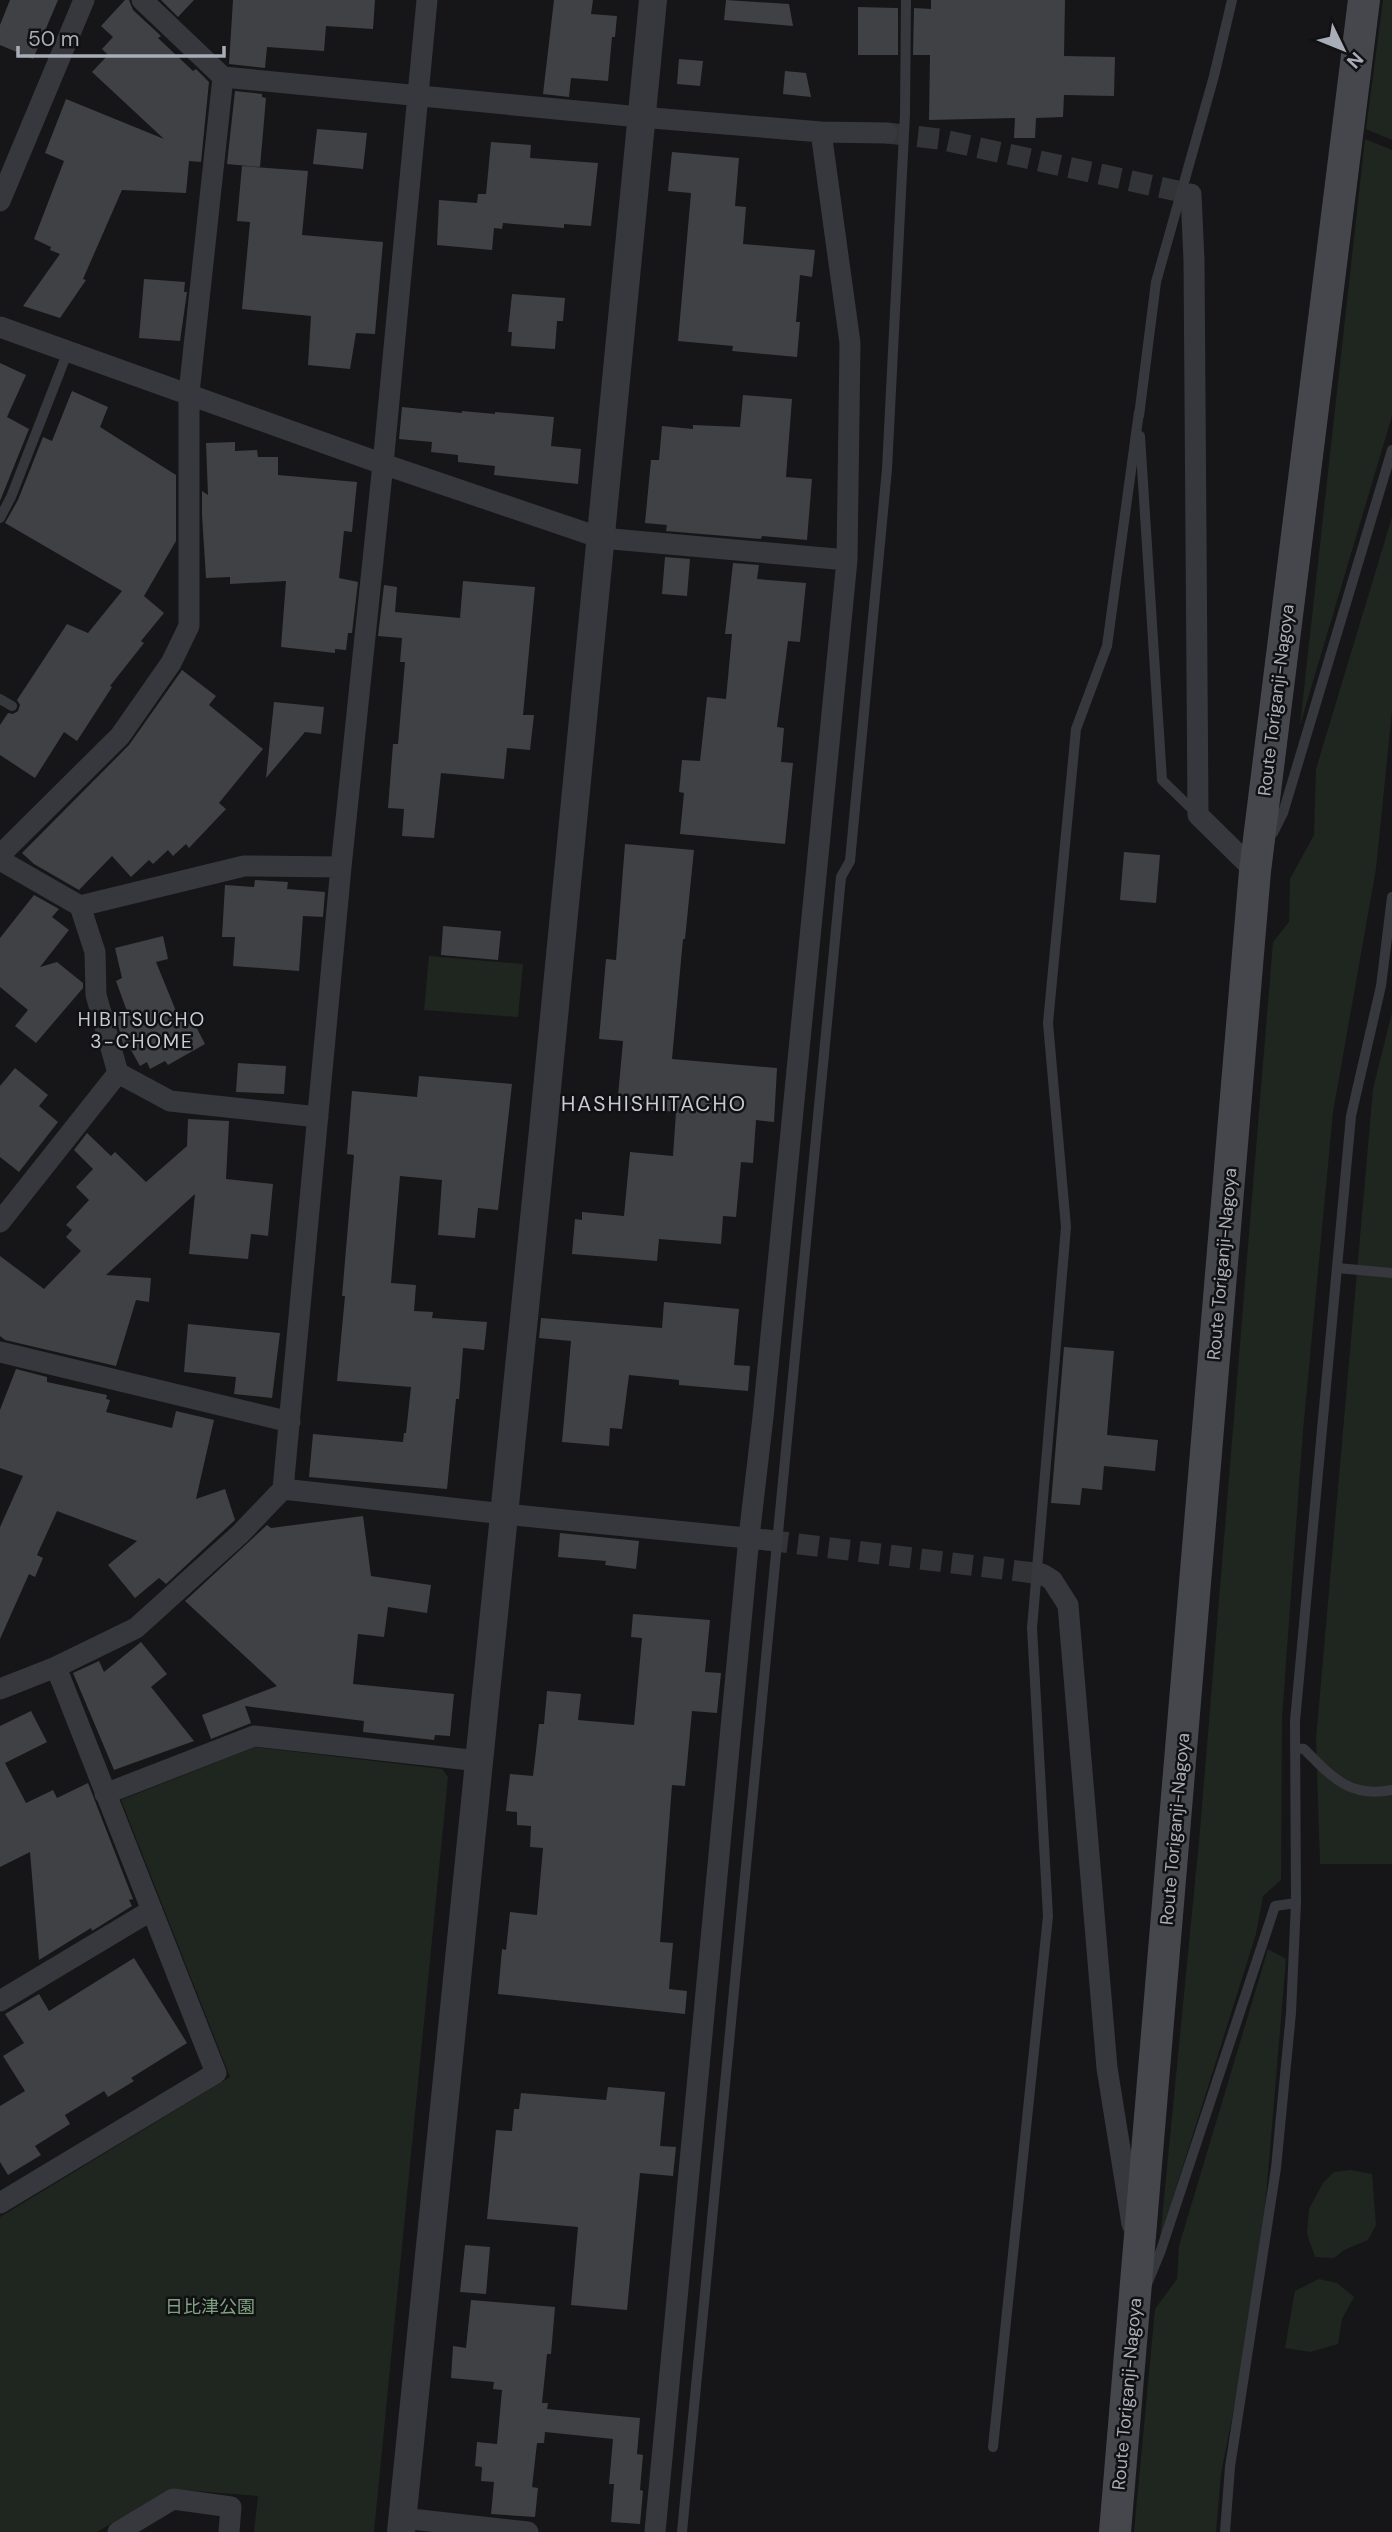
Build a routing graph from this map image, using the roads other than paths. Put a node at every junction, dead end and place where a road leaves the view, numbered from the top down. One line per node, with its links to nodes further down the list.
1 (84, 0): 14 (street)
2 (142, 0): 8 (street)
3 (427, 0): 9 (street)
4 (653, 0): 10 (street)
5 (906, 0): 63 (lane)
6 (1232, 0): 18 (lane)
7 (1364, 0): 27 (main road, Route Toriganji-Nagoya)
8 (223, 76): 9 (street); 17 (street)
9 (417, 96): 10 (street); 20 (street)
10 (640, 117): 11 (street); 22 (street)
11 (821, 132): 12 (street); 23 (street)
12 (887, 133)
13 (1191, 194): 26 (street)
14 (0, 201)
15 (0, 327): 16 (street)
16 (68, 351): 17 (street); 21 (lane)
17 (189, 393): 20 (street); 28 (street)
18 (1139, 412): 26 (lane); 57 (lane)
19 (1392, 450): 27 (lane)
20 (383, 464): 22 (street); 30 (street)
21 (0, 518)
22 (601, 538): 23 (street); 42 (street)
23 (847, 560): 43 (street)
24 (0, 699): 25 (lane)
25 (12, 706)
26 (1198, 815): 31 (street)
27 (1260, 834): 31 (main road, Route Toriganji-Nagoya)
28 (0, 855)
29 (0, 860): 33 (street)
30 (341, 867): 33 (street); 35 (street)
31 (1255, 871): 55 (main road, Route Toriganji-Nagoya)
32 (1392, 897): 37 (lane)
33 (80, 906): 34 (street)
34 (118, 1073): 35 (street); 36 (street)
35 (318, 1117): 40 (street)
36 (0, 1222)
37 (1337, 1268): 38 (lane); 47 (lane)
38 (1392, 1273)
39 (0, 1352): 40 (street)
40 (290, 1422): 41 (street)
41 (283, 1489): 42 (street); 45 (street)
42 (504, 1514): 43 (street); 48 (street)
43 (758, 1538): 62 (street)
44 (1042, 1574): 55 (street)
45 (55, 1667): 46 (street); 50 (street)
46 (0, 1689)
47 (1295, 1748): 49 (lane); 51 (lane)
48 (479, 1760): 50 (street); 58 (street)
49 (1392, 1790)
50 (106, 1794): 52 (street)
51 (1296, 1903): 56 (lane); 65 (lane)
52 (152, 1910): 53 (street); 54 (street)
53 (0, 2001)
54 (0, 2203)
55 (1139, 2266): 56 (main road, Route Toriganji-Nagoya)
56 (1136, 2301): 64 (main road, Route Toriganji-Nagoya)
57 (993, 2447)
58 (402, 2525): 61 (street)
59 (118, 2532): 60 (street)
60 (229, 2532)
61 (528, 2532)
62 (655, 2532)
63 (682, 2532)
64 (1115, 2532)
65 (1225, 2532)

